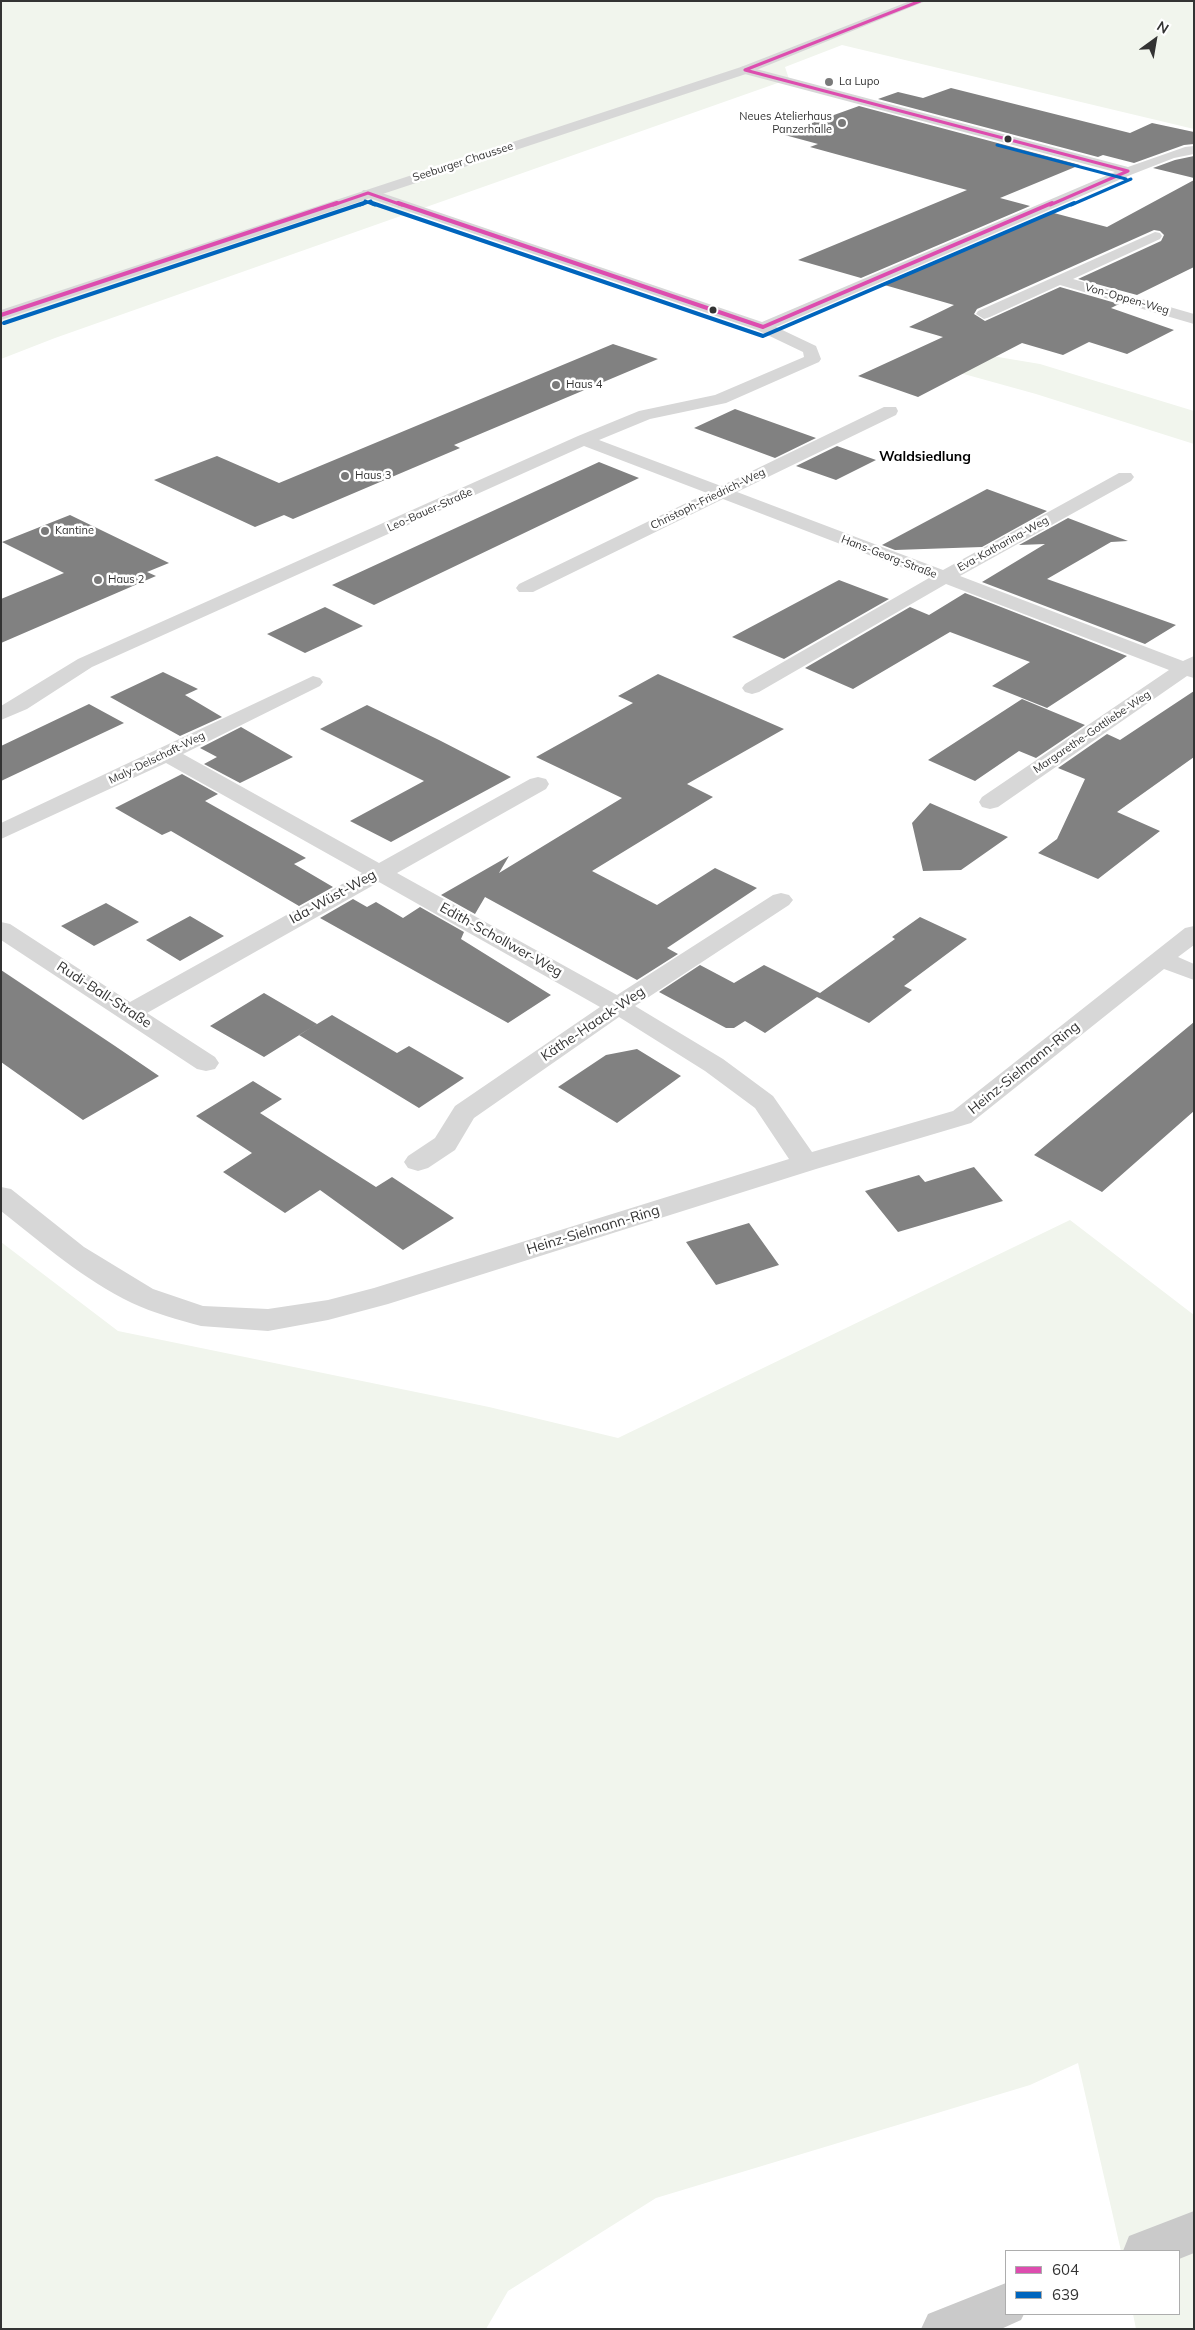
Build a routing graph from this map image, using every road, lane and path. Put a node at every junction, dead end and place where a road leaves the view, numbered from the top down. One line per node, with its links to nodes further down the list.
1 (921, 1): 2 (street, Seeburger Chaussee)
2 (745, 70): 4 (street); 5 (street, Seeburger Chaussee)
3 (1194, 150): 4 (street)
4 (1128, 171): 11 (street)
5 (368, 193): 9 (street, Seeburger Chaussee); 11 (street)
6 (1155, 236): 7 (street, Von-Oppen-Weg)
7 (1059, 280): 8 (street, Von-Oppen-Weg); 10 (street, Von-Oppen-Weg)
8 (984, 314)
9 (1, 315)
10 (1194, 319)
11 (763, 327): 13 (street, Leo-Bauer-Straße)
12 (890, 411): 15 (street, Christoph-Friedrich-Weg)
13 (584, 440): 15 (street, Hans-Georg-Straße); 21 (street, Leo-Bauer-Straße)
14 (1125, 477): 16 (street, Eva-Katharina-Weg)
15 (720, 492): 16 (street, Hans-Georg-Straße); 17 (street, Christoph-Friedrich-Weg)
16 (943, 578): 18 (street, Hans-Georg-Straße); 20 (street, Eva-Katharina-Weg)
17 (526, 588)
18 (1191, 668): 24 (street, Margarethe-Gottliebe-Weg)
19 (313, 682): 22 (street, Maly-Delschaft-Weg)
20 (752, 688)
21 (1, 714)
22 (167, 754): 25 (street, Maly-Delschaft-Weg); 26 (street, Edith-Schollwer-Weg)
23 (538, 784): 26 (street, Ida-Wüst-Weg)
24 (990, 802)
25 (1, 832)
26 (379, 872): 32 (street, Edith-Schollwer-Weg); 33 (street, Ida-Wüst-Weg)
27 (781, 900): 32 (street, Käthe-Haack-Weg)
28 (1, 928): 33 (street, Rudi-Ball-Straße)
29 (1194, 933): 30 (street, Heinz-Sielmann-Ring)
30 (1161, 959): 31 (street); 36 (street, Heinz-Sielmann-Ring)
31 (1194, 973)
32 (618, 1006): 35 (street, Käthe-Haack-Weg); 36 (street, Edith-Schollwer-Weg)
33 (130, 1012): 34 (street, Rudi-Ball-Straße)
34 (206, 1063)
35 (418, 1162)
36 (806, 1163): 37 (street, Heinz-Sielmann-Ring)
37 (1, 1196)
38 (1194, 2232): 39 (main road)
39 (1147, 2250)
40 (1005, 2304): 41 (main road)
41 (943, 2329)

